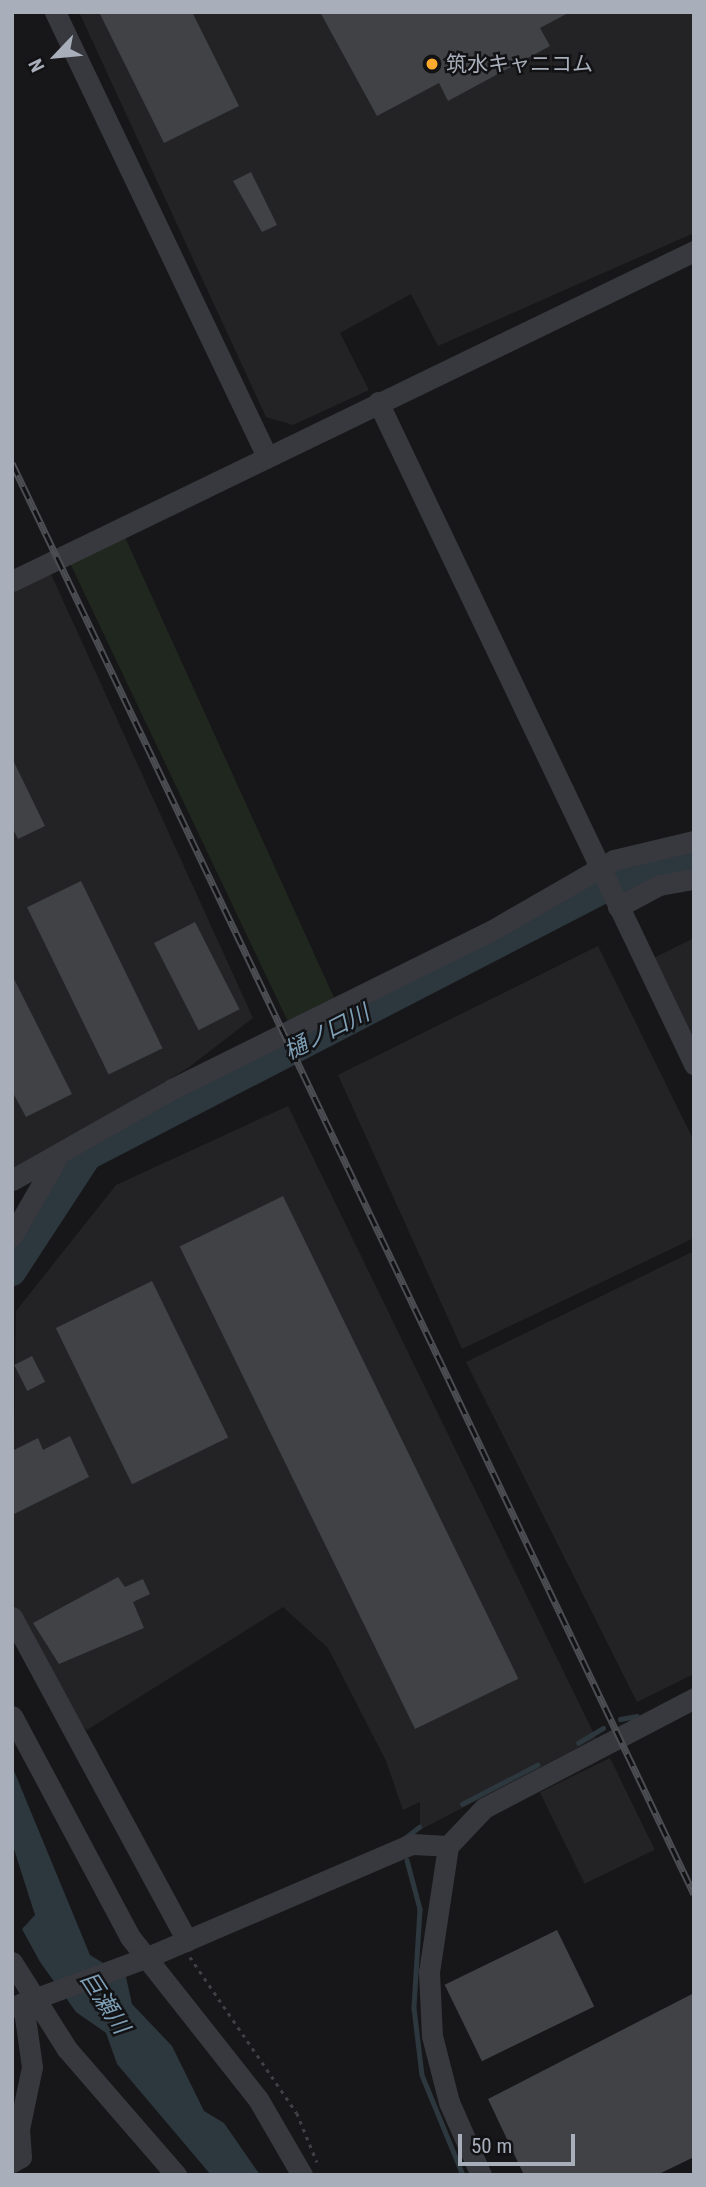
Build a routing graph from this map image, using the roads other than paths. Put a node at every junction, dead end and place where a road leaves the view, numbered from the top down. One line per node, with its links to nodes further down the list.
1 (55, 12): 4 (street)
2 (694, 251): 3 (street)
3 (378, 402): 4 (street); 7 (street)
4 (267, 457): 5 (street)
5 (12, 581)
6 (694, 841): 7 (street)
7 (601, 873): 9 (street); 11 (street)
8 (694, 879): 9 (street)
9 (616, 903): 10 (street)
10 (694, 1064)
11 (57, 1158): 12 (street); 13 (street)
12 (12, 1180)
13 (12, 1236)
14 (12, 1617): 18 (street)
15 (694, 1698): 17 (street)
16 (12, 1716): 19 (street)
17 (448, 1846): 18 (street); 25 (street)
18 (184, 1942): 19 (street)
19 (145, 1958): 21 (street); 23 (street)
20 (12, 1962): 21 (street)
21 (28, 2000): 22 (street); 24 (street)
22 (12, 2162)
23 (312, 2174)
24 (176, 2175)
25 (481, 2175)

